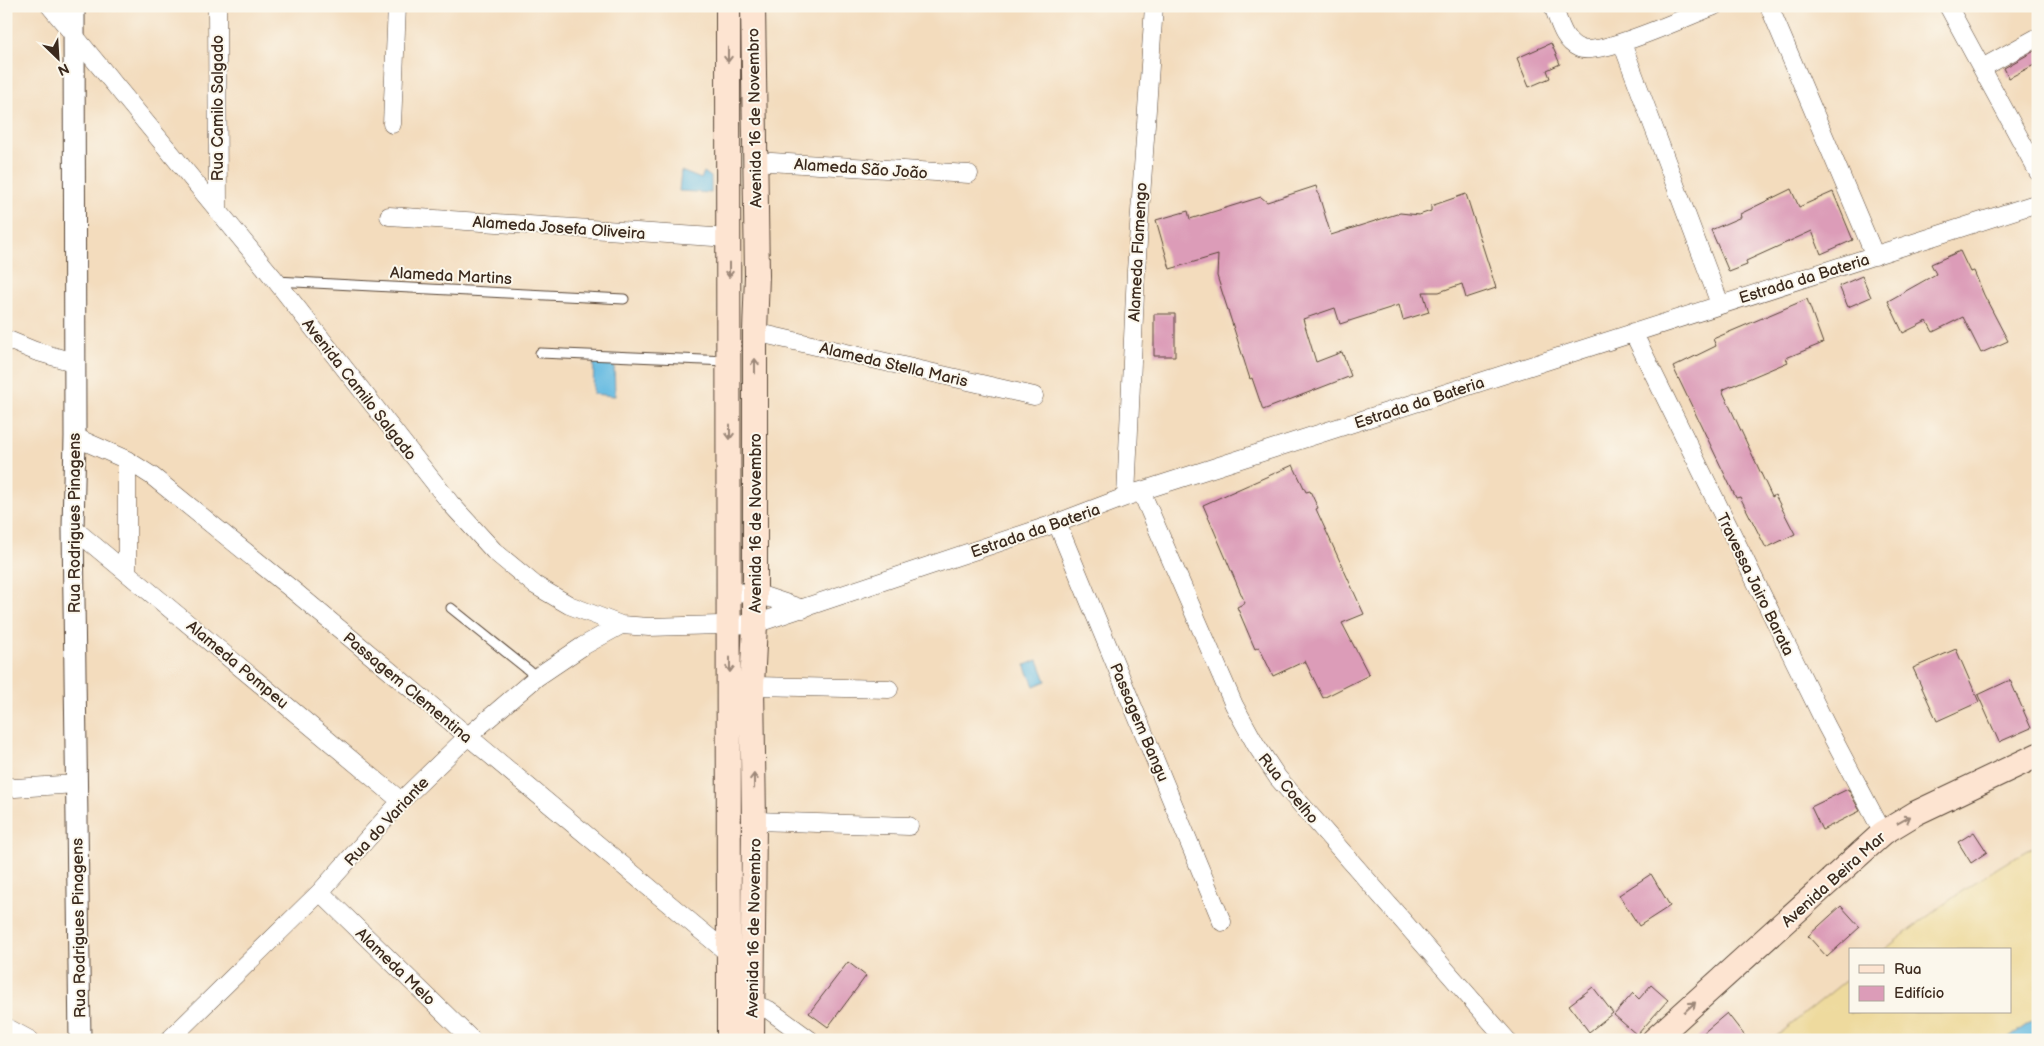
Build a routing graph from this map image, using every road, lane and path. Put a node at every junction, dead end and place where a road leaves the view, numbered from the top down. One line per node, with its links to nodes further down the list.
1 (50, 6): 13 (street, Avenida Camilo Salgado)
2 (74, 6): 13 (street, Rua Rodrigues Pinagens)
3 (217, 6): 22 (street, Rua Camilo Salgado)
4 (397, 6): 17 (street)
5 (728, 6): 24 (main road, Avenida 16 de Novembro, one-way to 24)
6 (753, 6): 18 (main road, Avenida 16 de Novembro)
7 (1154, 6): 38 (street, Alameda Flamengo)
8 (1553, 6): 15 (street)
9 (1714, 6): 12 (street)
10 (1769, 6): 25 (street)
11 (1948, 6): 16 (street)
12 (1678, 13): 15 (street)
13 (74, 36): 22 (street, Avenida Camilo Salgado); 34 (street, Rua Rodrigues Pinagens)
14 (2038, 37): 16 (street)
15 (1622, 43): 28 (street)
16 (1982, 68): 19 (street)
17 (392, 124)
18 (754, 161): 20 (street, Alameda São João); 29 (main road, Avenida 16 de Novembro)
19 (2038, 172)
20 (969, 174)
21 (2038, 203): 25 (street, Estrada da Bateria)
22 (218, 211): 26 (street, Avenida Camilo Salgado)
23 (390, 216): 24 (street, Alameda Josefa Oliveira)
24 (729, 238): 33 (main road, Avenida 16 de Novembro, one-way to 33)
25 (1875, 256): 28 (street, Estrada da Bateria)
26 (276, 281): 27 (lane, Alameda Martins); 47 (street, Avenida Camilo Salgado)
27 (624, 299)
28 (1720, 304): 30 (street, Estrada da Bateria)
29 (755, 332): 35 (street, Alameda Stella Maris); 43 (main road, Avenida 16 de Novembro, one-way to 29)
30 (1633, 332): 38 (street, Estrada da Bateria); 59 (street, Travessa Jairo Barata)
31 (6, 340): 34 (street)
32 (540, 353): 33 (lane)
33 (729, 361): 42 (main road, Avenida 16 de Novembro, one-way to 42)
34 (73, 362): 36 (street, Rua Rodrigues Pinagens)
35 (1034, 396)
36 (75, 437): 37 (street, Passagem Clementina); 40 (street, Rua Rodrigues Pinagens)
37 (127, 460): 41 (street); 52 (street, Passagem Clementina)
38 (1134, 494): 39 (street, Estrada da Bateria); 73 (street, Rua Coelho)
39 (1057, 523): 45 (street, Estrada da Bateria); 61 (street, Passagem Bangu)
40 (73, 528): 41 (street, Alameda Pompeu); 54 (street, Rua Rodrigues Pinagens)
41 (127, 571): 56 (street, Alameda Pompeu)
42 (730, 592): 43 (street); 48 (main road, Avenida 16 de Novembro)
43 (755, 594): 45 (street); 46 (main road, Avenida 16 de Novembro)
44 (451, 608): 49 (lane)
45 (803, 609): 46 (street, Estrada da Bateria)
46 (755, 624): 48 (street, Avenida Camilo Salgado); 50 (main road, Avenida 16 de Novembro)
47 (621, 625): 48 (street, Avenida Camilo Salgado); 49 (street, Rua do Variante)
48 (730, 626): 62 (main road, Avenida 16 de Novembro, one-way to 62)
49 (537, 677): 52 (street, Rua do Variante)
50 (752, 686): 51 (street); 57 (main road, Avenida 16 de Novembro, one-way to 50)
51 (889, 689)
52 (467, 737): 56 (street, Rua do Variante); 62 (street, Passagem Clementina)
53 (2038, 755): 59 (main road, Avenida Beira Mar, one-way to 53)
54 (76, 784): 55 (street); 67 (street, Rua Rodrigues Pinagens)
55 (6, 786)
56 (401, 801): 60 (street, Rua do Variante)
57 (754, 822): 58 (street); 64 (main road, Avenida 16 de Novembro)
58 (909, 826)
59 (1883, 833): 74 (main road, Avenida Beira Mar, one-way to 59)
60 (320, 892): 68 (street, Rua do Variante); 69 (street, Alameda Melo)
61 (1222, 922)
62 (729, 954): 63 (main road, Avenida 16 de Novembro)
63 (730, 997): 64 (street); 70 (main road, Avenida 16 de Novembro)
64 (752, 1003): 71 (main road, Avenida 16 de Novembro); 72 (street)
65 (6, 1027): 66 (street)
66 (30, 1040)
67 (80, 1040)
68 (170, 1040)
69 (472, 1040)
70 (729, 1040)
71 (752, 1040)
72 (810, 1040)
73 (1507, 1040)
74 (1654, 1040)

